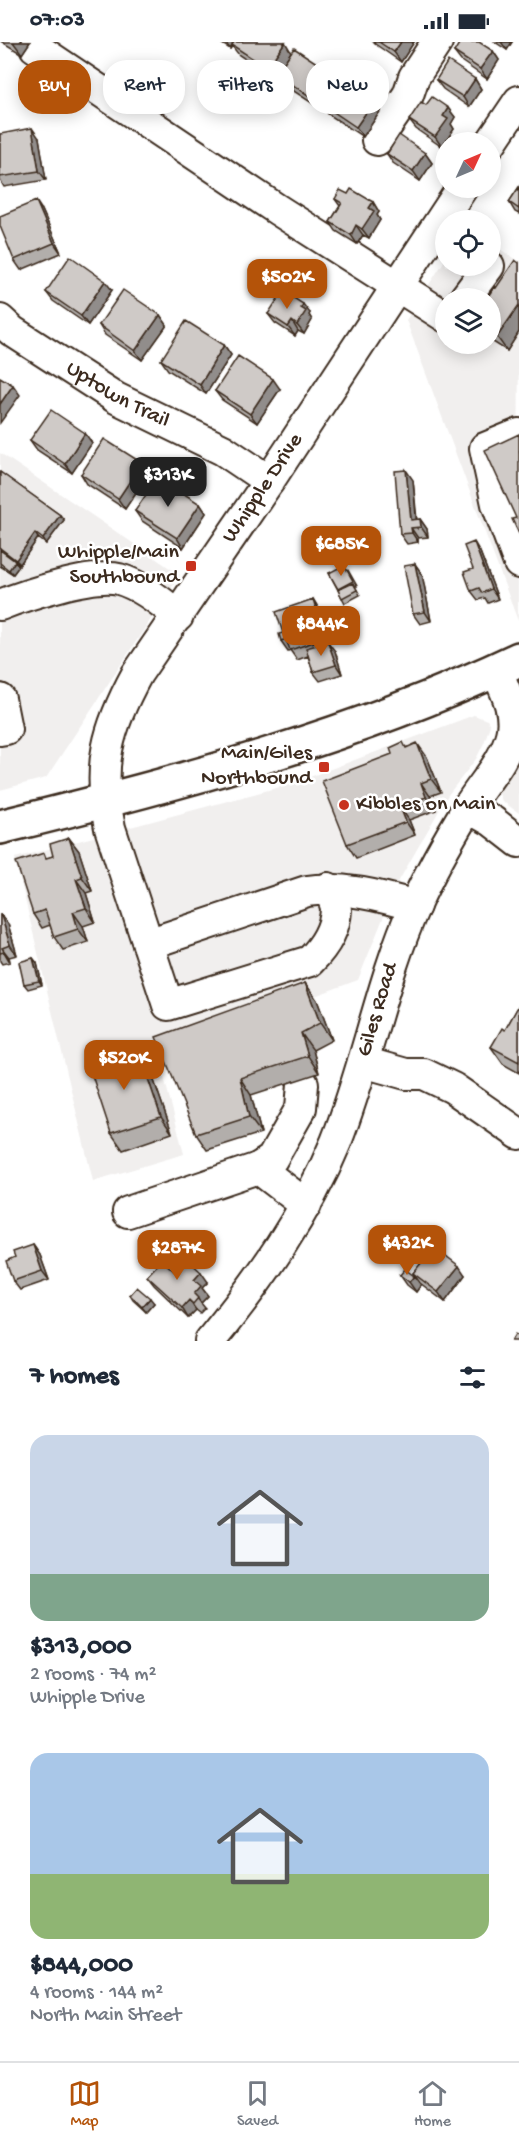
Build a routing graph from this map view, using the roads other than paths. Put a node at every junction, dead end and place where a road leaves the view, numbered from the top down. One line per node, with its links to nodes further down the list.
1 (437, 42): 5 (street)
2 (35, 47): 7 (street)
3 (519, 101): 4 (street)
4 (498, 132)
5 (377, 140)
6 (435, 233): 7 (street, Whipple Drive)
7 (397, 286): 8 (street); 11 (street, Whipple Drive)
8 (435, 310)
9 (0, 320): 11 (street, Uptown Trail)
10 (519, 434): 12 (street)
11 (269, 481): 14 (street, Whipple Drive)
12 (519, 563)
13 (0, 605): 14 (street)
14 (178, 616): 18 (street, Whipple Drive)
15 (508, 664): 18 (main road); 19 (street, Giles Road)
16 (0, 699): 17 (street)
17 (3, 729)
18 (104, 801): 20 (main road); 24 (street, Whipple Drive)
19 (467, 807): 21 (street); 23 (street, Giles Road)
20 (0, 827)
21 (519, 842)
22 (328, 888): 23 (street); 24 (street); 24 (street, Whipple Drive)
23 (415, 906): 25 (street, Giles Road)
24 (148, 944)
25 (363, 1062): 27 (street); 29 (street, Giles Road)
26 (303, 1084): 28 (street)
27 (519, 1134)
28 (258, 1168): 29 (street); 30 (street)
29 (306, 1205): 31 (street, Giles Road)
30 (128, 1212)
31 (210, 1341)

